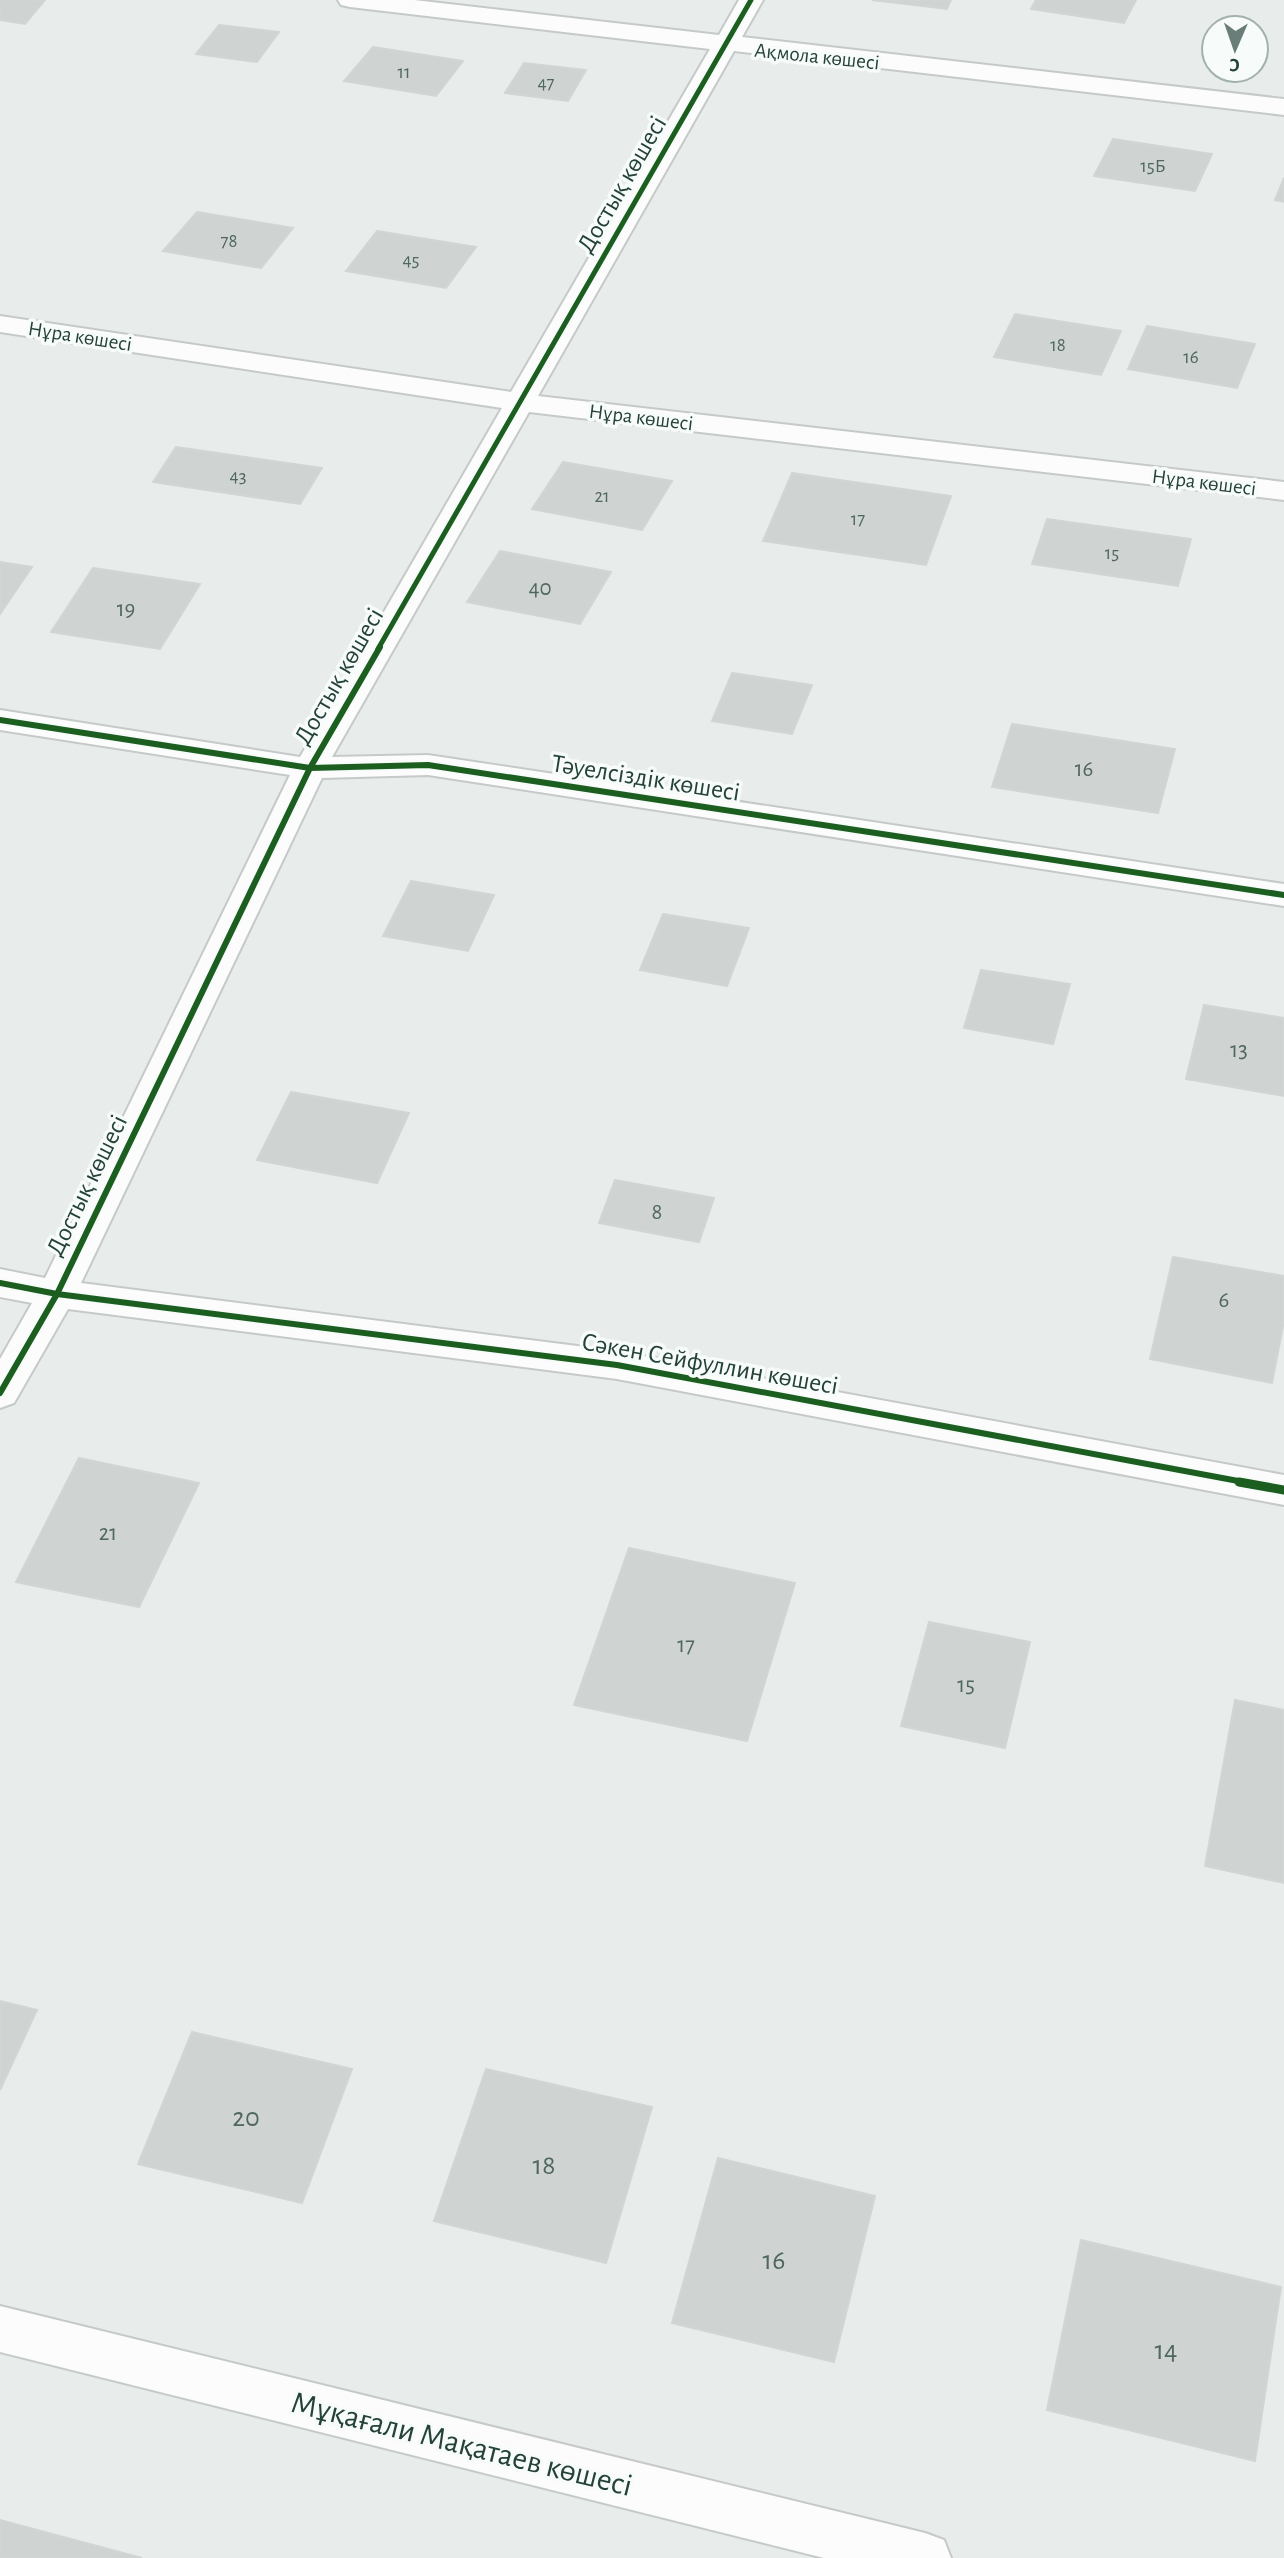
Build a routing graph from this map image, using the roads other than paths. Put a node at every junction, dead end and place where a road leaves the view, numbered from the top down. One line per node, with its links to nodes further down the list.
1 (350, 0): 3 (street, Ақмола көшесі)
2 (751, 0): 3 (street, Достық көшесі)
3 (726, 46): 4 (street, Ақмола көшесі); 6 (street, Достық көшесі)
4 (1284, 107)
5 (0, 324): 6 (street, Нұра көшесі)
6 (518, 402): 7 (street, Нұра көшесі); 9 (street, Достық көшесі)
7 (1284, 491)
8 (0, 720): 9 (street, Тәуелсіздік көшесі)
9 (310, 768): 10 (street, Тәуелсіздік көшесі); 12 (street, Достық көшесі)
10 (1284, 895)
11 (0, 1283): 12 (street, Сәкен Сейфуллин көшесі)
12 (57, 1294): 13 (street, Достық көшесі); 14 (street, Сәкен Сейфуллин көшесі)
13 (0, 1393)
14 (1284, 1490)
15 (0, 2329): 16 (street, Мұқағали Мақатаев көшесі)
16 (925, 2558)

